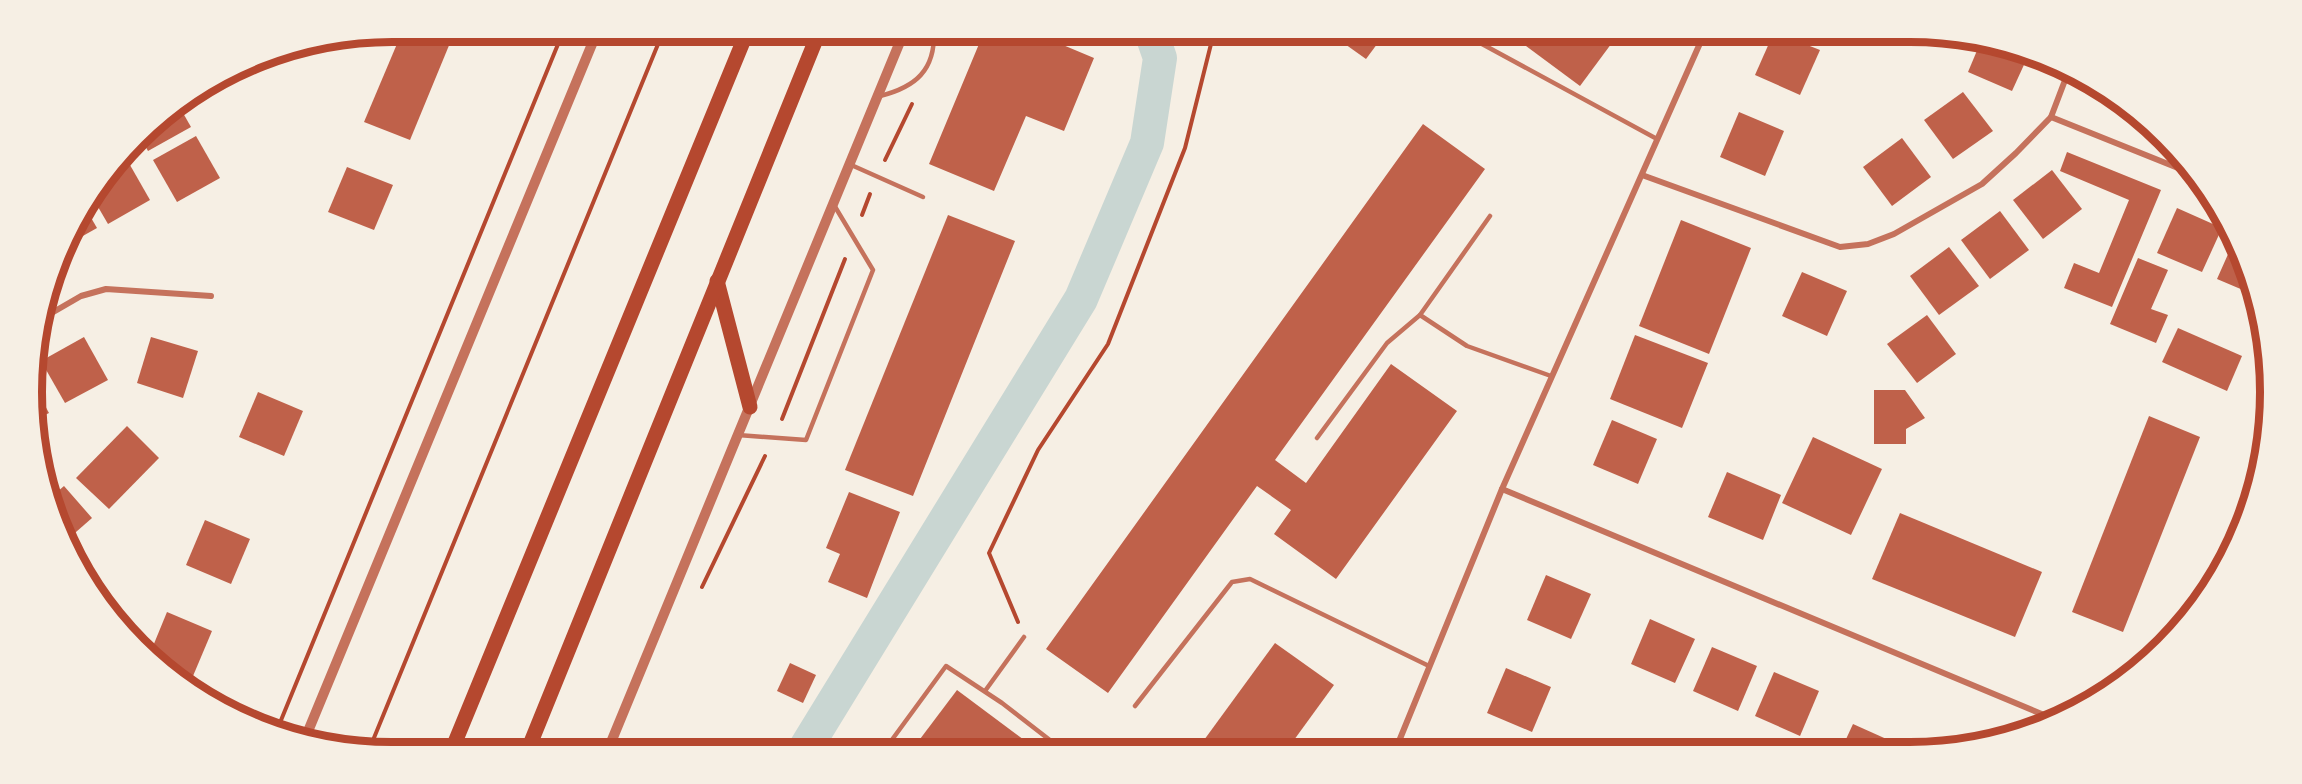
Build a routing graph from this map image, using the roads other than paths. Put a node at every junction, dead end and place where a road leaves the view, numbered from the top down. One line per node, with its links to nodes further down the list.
1 (593, 42): 32 (street)
2 (743, 42): 33 (main road)
3 (815, 42): 18 (main road)
4 (900, 42): 9 (street)
5 (934, 42): 9 (lane)
6 (1484, 42): 11 (lane)
7 (1701, 42): 11 (street)
8 (2066, 78): 10 (street)
9 (877, 97): 12 (street)
10 (2051, 117): 13 (street); 14 (street)
11 (1657, 139): 14 (street)
12 (849, 164): 15 (lane); 16 (street)
13 (2179, 168)
14 (1641, 175): 22 (street)
15 (923, 197)
16 (833, 203): 23 (street); 24 (lane)
17 (1490, 216): 21 (lane)
18 (717, 281): 23 (main road); 34 (main road)
19 (211, 296): 20 (street)
20 (51, 313)
21 (1420, 315): 22 (lane); 25 (lane)
22 (1551, 376): 26 (street)
23 (750, 407): 24 (street)
24 (738, 435): 35 (street)
25 (1317, 438)
26 (1502, 489): 28 (street); 31 (street)
27 (1024, 637): 29 (lane)
28 (1429, 666): 30 (lane); 38 (street)
29 (985, 692): 36 (lane); 37 (lane)
30 (1135, 706)
31 (2044, 715)
32 (308, 732)
33 (455, 742)
34 (531, 742)
35 (612, 742)
36 (890, 742)
37 (1052, 742)
38 (1399, 742)

